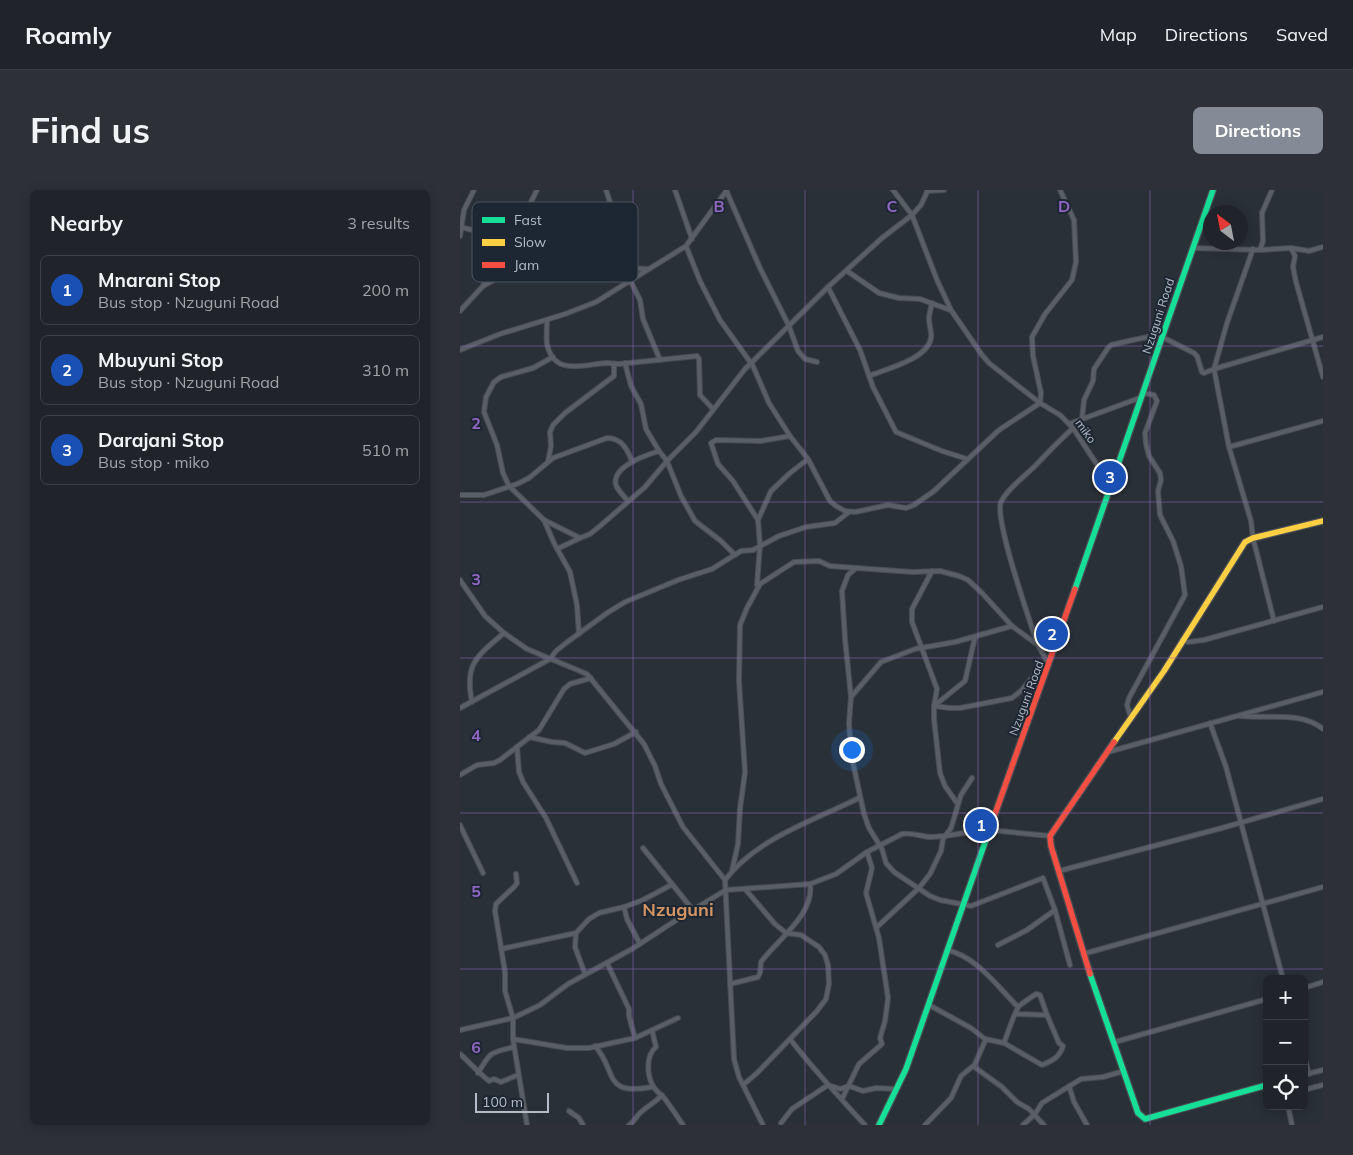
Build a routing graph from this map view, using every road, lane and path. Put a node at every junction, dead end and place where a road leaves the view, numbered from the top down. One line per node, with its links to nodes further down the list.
1 (474, 190): 15 (street)
2 (537, 190): 12 (street)
3 (606, 190): 13 (street)
4 (675, 190): 17 (street)
5 (727, 190): 17 (street); 38 (street)
6 (893, 190): 14 (street, miko)
7 (944, 190): 11 (street)
8 (1060, 190): 53 (street)
9 (1213, 190): 20 (street, Nzuguni Road)
10 (1272, 190): 23 (street)
11 (928, 191): 14 (street)
12 (531, 202)
13 (610, 202)
14 (912, 215): 26 (street); 35 (street, miko)
15 (461, 227): 16 (street)
16 (460, 236)
17 (692, 239): 18 (street)
18 (686, 246): 25 (street); 47 (street)
19 (1323, 247): 21 (street)
20 (1192, 248): 22 (street); 39 (street, Nzuguni Road)
21 (1290, 248): 23 (street); 41 (street)
22 (1253, 250): 23 (street); 49 (street)
23 (1260, 250)
24 (638, 269): 25 (street)
25 (649, 269): 27 (street)
26 (847, 271): 33 (street); 34 (street)
27 (638, 276)
28 (485, 282): 32 (street)
29 (490, 282): 32 (street)
30 (628, 282): 37 (street)
31 (632, 282): 44 (street)
32 (483, 286): 36 (street)
33 (828, 287): 38 (street); 50 (street)
34 (932, 303): 35 (street); 50 (street)
35 (951, 310): 53 (street, miko)
36 (460, 311)
37 (546, 320): 42 (street); 43 (street)
38 (789, 326): 45 (street); 47 (street)
39 (1162, 336): 49 (street); 52 (street, Nzuguni Road); 55 (street)
40 (1323, 337): 41 (street)
41 (1313, 340): 49 (street); 51 (street)
42 (460, 350)
43 (553, 357): 48 (street); 67 (street)
44 (660, 360): 46 (street); 54 (street)
45 (817, 362)
46 (625, 363): 48 (street); 61 (street)
47 (751, 363): 54 (street); 59 (street)
48 (614, 364): 65 (street)
49 (1214, 369): 60 (street)
50 (870, 376): 63 (street)
51 (1323, 377)
52 (1143, 395): 55 (street); 68 (street, Nzuguni Road); 104 (street)
53 (1040, 403): 57 (street, miko); 63 (street)
54 (713, 409): 64 (street)
55 (1082, 418): 57 (street)
56 (1323, 421): 60 (street)
57 (1069, 424): 58 (street, miko)
58 (1073, 428): 68 (street, miko); 93 (street)
59 (790, 436): 62 (street); 73 (street)
60 (1229, 447): 76 (street)
61 (659, 451): 64 (street); 66 (street)
62 (808, 459): 71 (street); 73 (street)
63 (967, 459): 71 (street)
64 (667, 461): 70 (street); 79 (street)
65 (548, 462): 66 (street); 67 (street)
66 (632, 462): 70 (street)
67 (509, 486): 69 (street); 72 (street)
68 (1111, 486): 96 (street, Nzuguni Road)
69 (460, 495)
70 (628, 501): 75 (street)
71 (849, 511): 77 (street)
72 (544, 520): 75 (street); 78 (street)
73 (758, 520): 77 (street)
74 (1323, 521): 76 (street)
75 (580, 538): 78 (street)
76 (1253, 538): 87 (street); 92 (street)
77 (760, 545): 79 (street); 83 (street)
78 (557, 549): 90 (street)
79 (735, 555): 90 (street)
80 (856, 568): 81 (street); 83 (street); 99 (street)
81 (932, 571): 88 (street); 94 (street)
82 (460, 580): 84 (street)
83 (757, 587): 124 (street)
84 (466, 589): 85 (street); 89 (street)
85 (460, 594)
86 (1323, 607): 87 (street)
87 (1274, 621): 92 (street)
88 (1012, 626): 91 (street); 93 (street)
89 (504, 633): 95 (street); 100 (street)
90 (579, 634): 95 (street)
91 (975, 638): 94 (street); 101 (street)
92 (1182, 640): 104 (street)
93 (1038, 645): 96 (street)
94 (922, 647): 99 (street); 101 (street)
95 (550, 659): 97 (street); 100 (street)
96 (1049, 665): 101 (street); 118 (street, Nzuguni Road)
97 (591, 678): 107 (street); 108 (street)
98 (1323, 692): 103 (street)
99 (851, 697): 113 (street)
100 (472, 702): 102 (street)
101 (934, 706): 115 (street)
102 (460, 708)
103 (1239, 715): 105 (street); 106 (street)
104 (1130, 718): 110 (street)
105 (1210, 723): 110 (street); 116 (street)
106 (1323, 729)
107 (636, 732): 108 (street); 128 (street)
108 (530, 737): 109 (street)
109 (517, 747): 111 (street); 129 (street)
110 (1108, 752): 120 (street)
111 (460, 775)
112 (972, 778): 115 (street)
113 (859, 798): 121 (street); 124 (street)
114 (1323, 799): 116 (street)
115 (957, 803): 119 (street)
116 (1241, 823): 125 (street); 137 (street)
117 (460, 825): 126 (street)
118 (990, 828): 119 (street); 120 (street); 136 (street, Nzuguni Road)
119 (945, 836): 121 (street); 133 (street)
120 (1050, 836): 125 (street)
121 (880, 845): 123 (street); 133 (street)
122 (643, 848): 131 (street)
123 (867, 852): 130 (street); 141 (street)
124 (732, 870): 128 (street)
125 (1059, 871): 148 (street)
126 (483, 873)
127 (516, 874): 146 (street)
128 (725, 880): 135 (street)
129 (577, 882)
130 (810, 884): 134 (street); 143 (street)
131 (672, 885): 138 (street); 139 (street)
132 (1323, 887): 137 (street)
133 (920, 888): 136 (street); 141 (street)
134 (745, 889): 135 (street); 143 (street)
135 (726, 890): 139 (street); 154 (street)
136 (962, 904): 140 (street); 147 (street, Nzuguni Road)
137 (1263, 904): 148 (street); 152 (street)
138 (624, 907): 142 (street); 144 (street)
139 (693, 910): 144 (street)
140 (1056, 910): 145 (street); 150 (street)
141 (877, 927): 183 (street)
142 (576, 933): 146 (street); 151 (street)
143 (786, 933): 154 (street); 167 (street)
144 (640, 944): 149 (street)
145 (998, 946)
146 (501, 949): 161 (street)
147 (947, 950): 157 (street, Nzuguni Road); 158 (street)
148 (1083, 954): 169 (street)
149 (606, 963): 151 (street); 165 (street)
150 (1070, 965)
151 (585, 974): 161 (street)
152 (1282, 975)
153 (1323, 982): 155 (street)
154 (730, 984): 181 (street)
155 (1308, 987)
156 (1263, 1000): 169 (street)
157 (929, 1005): 168 (street); 187 (street, Nzuguni Road)
158 (1018, 1007): 159 (street); 160 (street)
159 (1016, 1014): 160 (street); 170 (street)
160 (1047, 1015): 170 (street)
161 (513, 1018): 163 (street); 166 (street)
162 (678, 1018): 164 (street)
163 (460, 1030)
164 (652, 1030): 165 (street); 186 (street)
165 (635, 1038): 171 (street)
166 (513, 1039): 171 (street); 172 (street)
167 (790, 1039): 181 (street); 182 (street)
168 (986, 1040): 170 (street); 174 (street)
169 (1115, 1042): 176 (street)
170 (1004, 1043)
171 (595, 1046): 186 (street)
172 (514, 1047): 177 (street); 179 (street)
173 (460, 1054): 177 (street)
174 (974, 1066): 193 (street); 202 (street)
175 (1323, 1070): 178 (street)
176 (1124, 1071): 184 (street); 185 (street)
177 (478, 1073): 179 (street)
178 (1308, 1074)
179 (518, 1075): 195 (street)
180 (1323, 1084): 188 (street)
181 (743, 1085): 199 (street)
182 (828, 1085): 183 (street); 190 (street); 194 (street)
183 (849, 1086): 187 (street); 190 (street)
184 (1069, 1086): 193 (street); 205 (street)
185 (1263, 1086)
186 (652, 1087): 189 (street)
187 (896, 1089): 201 (street, Nzuguni Road)
188 (1308, 1089)
189 (662, 1095): 197 (street); 198 (street)
190 (842, 1099): 200 (street)
191 (1289, 1110): 206 (street)
192 (569, 1111): 196 (street)
193 (1035, 1114): 203 (street); 204 (street)
194 (781, 1123)
195 (527, 1125)
196 (583, 1125)
197 (629, 1125)
198 (683, 1125)
199 (763, 1125)
200 (865, 1125)
201 (879, 1125)
202 (924, 1125)
203 (1023, 1125)
204 (1044, 1125)
205 (1087, 1125)
206 (1292, 1125)

